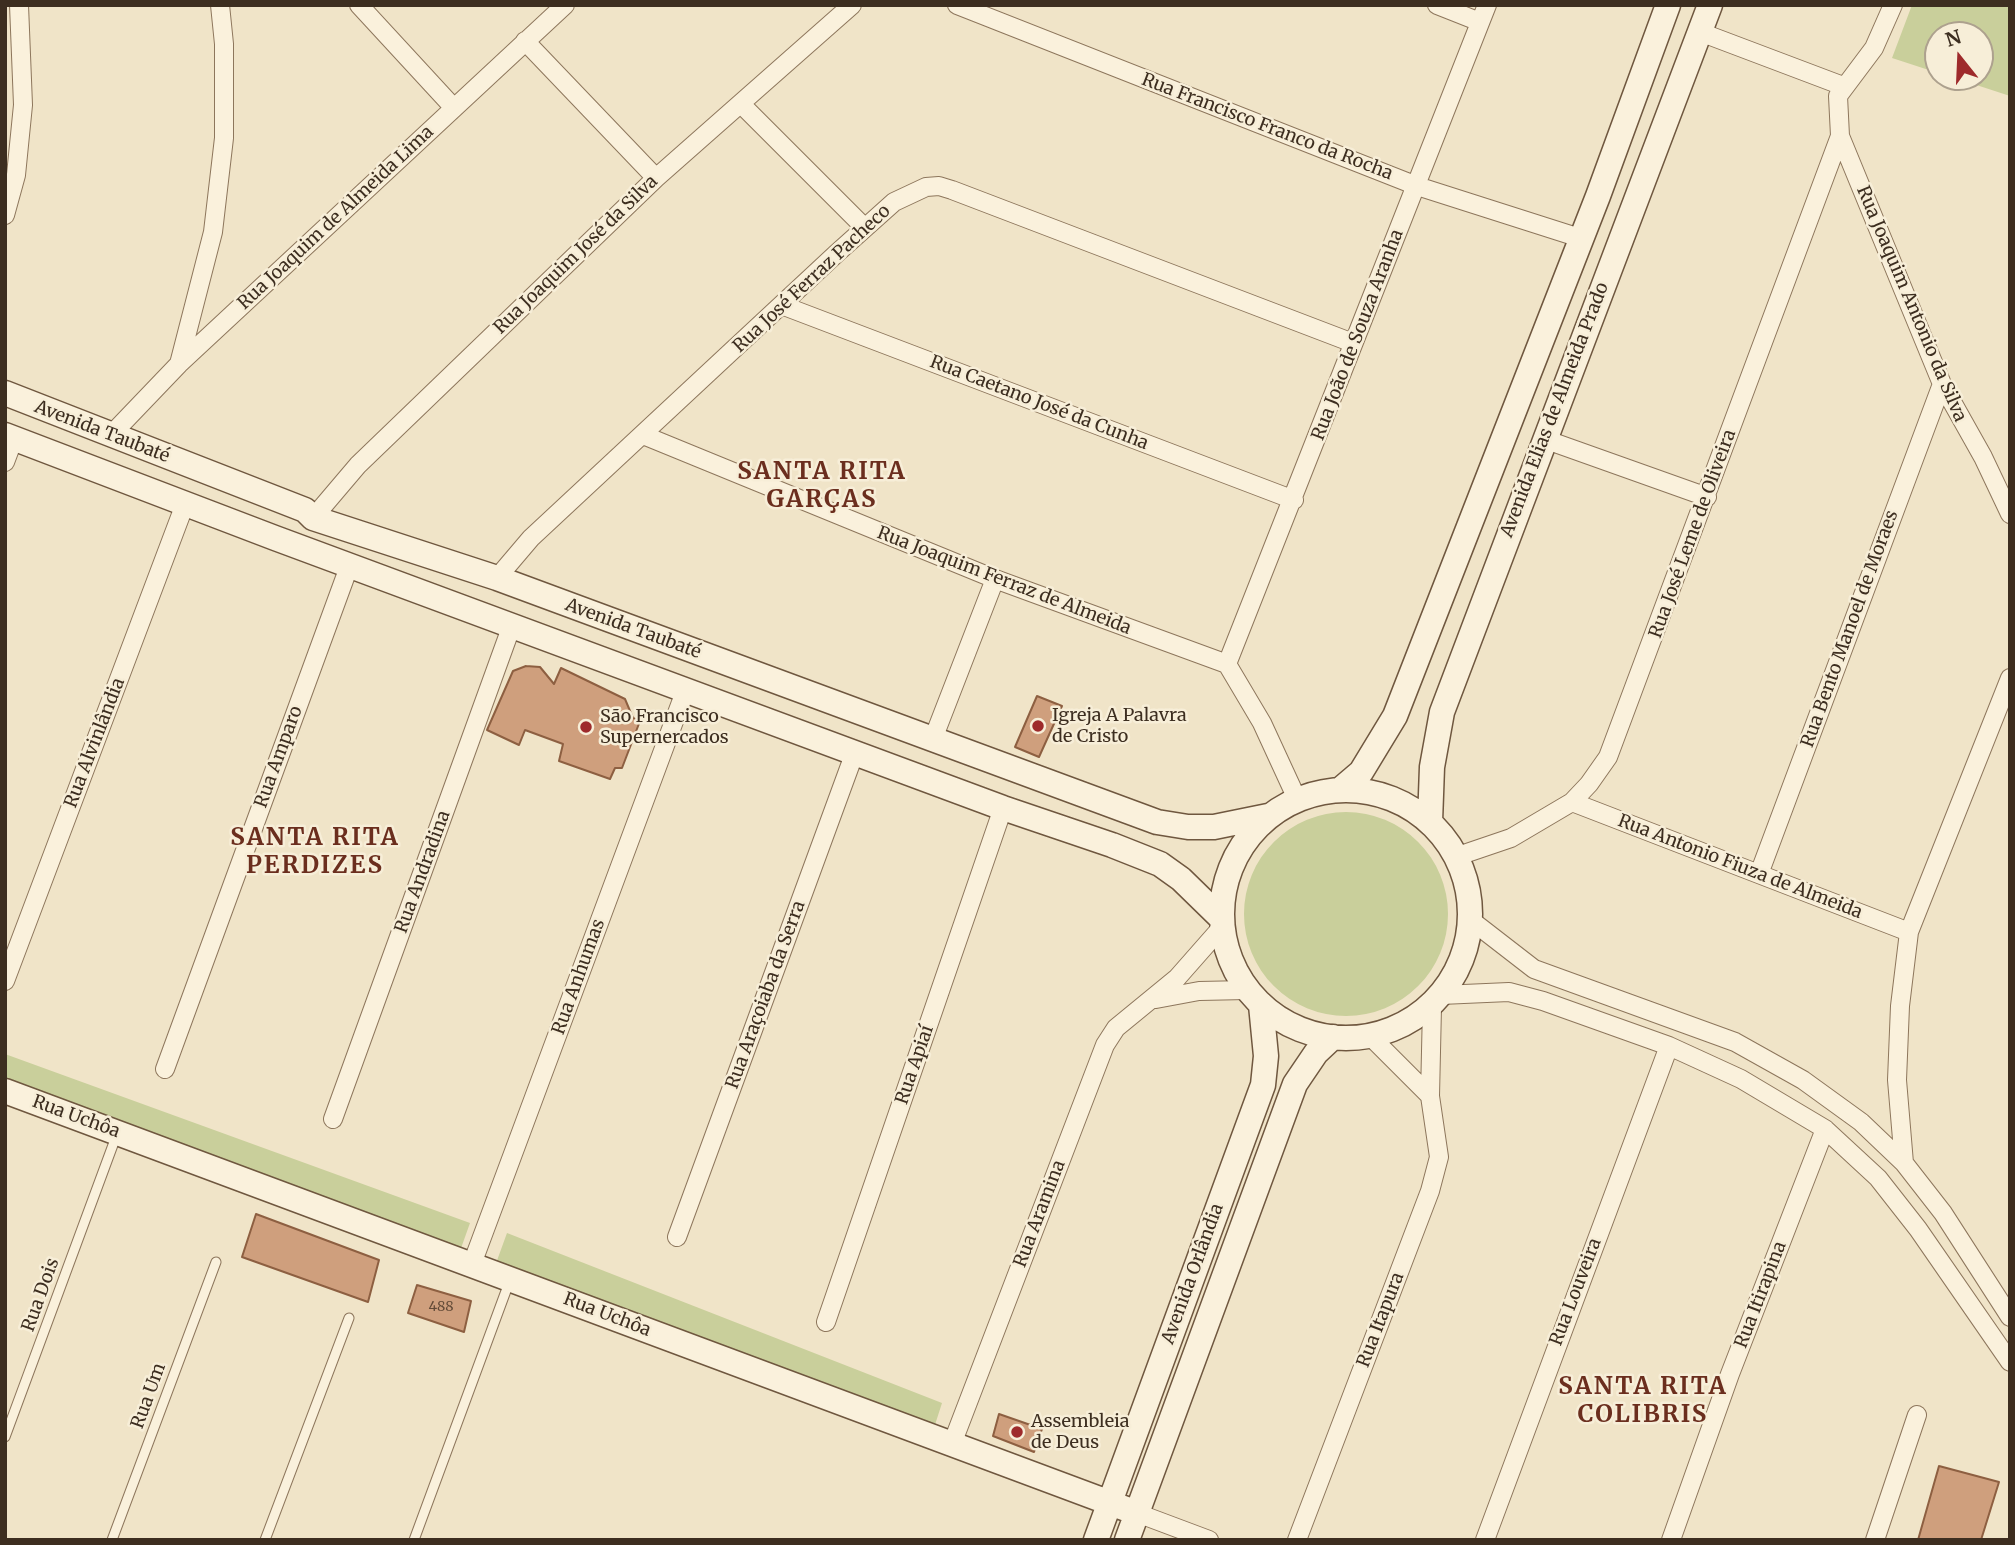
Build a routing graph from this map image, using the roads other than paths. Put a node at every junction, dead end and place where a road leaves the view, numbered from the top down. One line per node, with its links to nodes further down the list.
1 (19, 5): 20 (street)
2 (220, 5): 25 (street)
3 (359, 5): 16 (street)
4 (565, 5): 13 (street, Rua Joaquim de Almeida Lima)
5 (852, 5): 15 (street, Rua Joaquim José da Silva)
6 (957, 5): 19 (street, Rua Francisco Franco da Rocha)
7 (1437, 5): 11 (street)
8 (1668, 5): 22 (street)
9 (1710, 5): 12 (street, Avenida Elias de Almeida Prado)
10 (1893, 5): 14 (street)
11 (1483, 14): 19 (street, Rua João de Souza Aranha)
12 (1700, 32): 14 (street); 31 (street, Avenida Elias de Almeida Prado)
13 (525, 41): 16 (street, Rua Joaquim de Almeida Lima); 18 (street)
14 (1843, 86): 17 (street, Rua Joaquim Antonio da Silva)
15 (742, 105): 18 (street, Rua Joaquim José da Silva); 21 (street)
16 (454, 108): 25 (street, Rua Joaquim de Almeida Lima)
17 (1840, 136): 26 (street, Rua Joaquim Antonio da Silva); 33 (street, Rua José Leme de Oliveira)
18 (656, 178): 38 (street, Rua Joaquim José da Silva)
19 (1417, 186): 22 (street, Rua Francisco Franco da Rocha); 24 (street, Rua João de Souza Aranha)
20 (5, 215)
21 (864, 229): 23 (street, Rua José Ferraz Pacheco); 24 (street, Rua José Ferraz Pacheco)
22 (1580, 238): 52 (street)
23 (784, 306): 29 (street, Rua José Ferraz Pacheco); 34 (street, Rua Caetano José da Cunha)
24 (1353, 343): 34 (street, Rua João de Souza Aranha)
25 (179, 364): 28 (street, Rua Joaquim de Almeida Lima)
26 (1942, 384): 37 (street, Rua Joaquim Antonio da Silva); 59 (street, Rua Bento Manoel de Moraes)
27 (5, 393): 28 (street, Avenida Taubaté)
28 (111, 435): 36 (street, Avenida Taubaté)
29 (643, 435): 42 (street, Rua José Ferraz Pacheco); 43 (street, Rua Joaquim Ferraz de Almeida)
30 (10, 436): 32 (street); 35 (street)
31 (1544, 439): 33 (street); 57 (street, Avenida Elias de Almeida Prado)
32 (5, 462)
33 (1707, 497): 54 (street, Rua José Leme de Oliveira)
34 (1294, 500): 45 (street, Rua João de Souza Aranha)
35 (185, 504): 39 (street); 63 (street, Rua Alvinlândia)
36 (291, 505): 38 (street, Avenida Taubaté); 39 (street)
37 (2010, 514)
38 (313, 518): 40 (street); 42 (street, Avenida Taubaté)
39 (275, 538): 40 (street)
40 (305, 549): 41 (street)
41 (350, 564): 44 (street); 70 (street, Rua Amparo)
42 (496, 578): 47 (street, Avenida Taubaté)
43 (995, 579): 45 (street, Rua Joaquim Ferraz de Almeida); 50 (street)
44 (512, 625): 48 (street); 73 (street, Rua Andradina)
45 (1227, 664): 53 (street)
46 (2010, 678): 62 (street)
47 (788, 686): 49 (street); 50 (street, Avenida Taubaté)
48 (686, 689): 49 (street); 79 (street, Rua Anhumas)
49 (774, 721): 51 (street)
50 (933, 739): 56 (street, Avenida Taubaté)
51 (855, 752): 55 (street); 77 (street, Rua Araçoiaba da Serra)
52 (1341, 789): 53 (street); 57 (street)
53 (1297, 799): 56 (street)
54 (1572, 802): 58 (street, Rua José Leme de Oliveira); 59 (street, Rua Antonio Fiuza de Almeida)
55 (1003, 808): 61 (street); 83 (street, Rua Apiaí)
56 (1268, 816): 61 (street)
57 (1430, 822): 58 (street)
58 (1458, 856): 60 (street)
59 (1759, 874): 62 (street, Rua Antonio Fiuza de Almeida)
60 (1472, 921): 66 (street); 76 (street)
61 (1221, 923): 64 (street); 65 (street, Rua Aramina)
62 (1909, 932): 76 (street)
63 (5, 981)
64 (1254, 997): 65 (street, Rua Aramina); 68 (street); 88 (street, Avenida Orlândia)
65 (1153, 1000): 87 (street, Rua Aramina)
66 (1436, 1001): 67 (street); 69 (street); 72 (street, Rua Itapura)
67 (1370, 1036): 68 (street); 72 (street)
68 (1333, 1037): 89 (street, Avenida Orlândia)
69 (1669, 1046): 74 (street); 97 (street, Rua Louveira)
70 (165, 1069)
71 (5, 1091): 75 (street, Rua Uchôa)
72 (1430, 1096): 96 (street, Rua Itapura)
73 (334, 1119)
74 (1825, 1129): 84 (street); 98 (street, Rua Itirapina)
75 (118, 1133): 79 (street, Rua Uchôa); 86 (lane, Rua Dois)
76 (1904, 1163): 81 (street)
77 (677, 1237)
78 (216, 1262): 90 (lane, Rua Um)
79 (472, 1264): 80 (street, Rua Uchôa)
80 (511, 1278): 87 (street, Rua Uchôa); 92 (lane)
81 (2010, 1317)
82 (349, 1318): 91 (lane)
83 (826, 1322)
84 (2010, 1362)
85 (1916, 1415): 99 (street)
86 (5, 1437)
87 (951, 1444): 88 (street, Rua Uchôa)
88 (1110, 1502): 89 (street, Rua Uchôa); 93 (street, Avenida Orlândia)
89 (1137, 1513): 94 (street, Avenida Orlândia); 95 (street, Rua Uchôa)
90 (113, 1540)
91 (264, 1540)
92 (414, 1540)
93 (1096, 1540)
94 (1127, 1540)
95 (1209, 1540)
96 (1297, 1540)
97 (1485, 1540)
98 (1671, 1540)
99 (1875, 1540)

